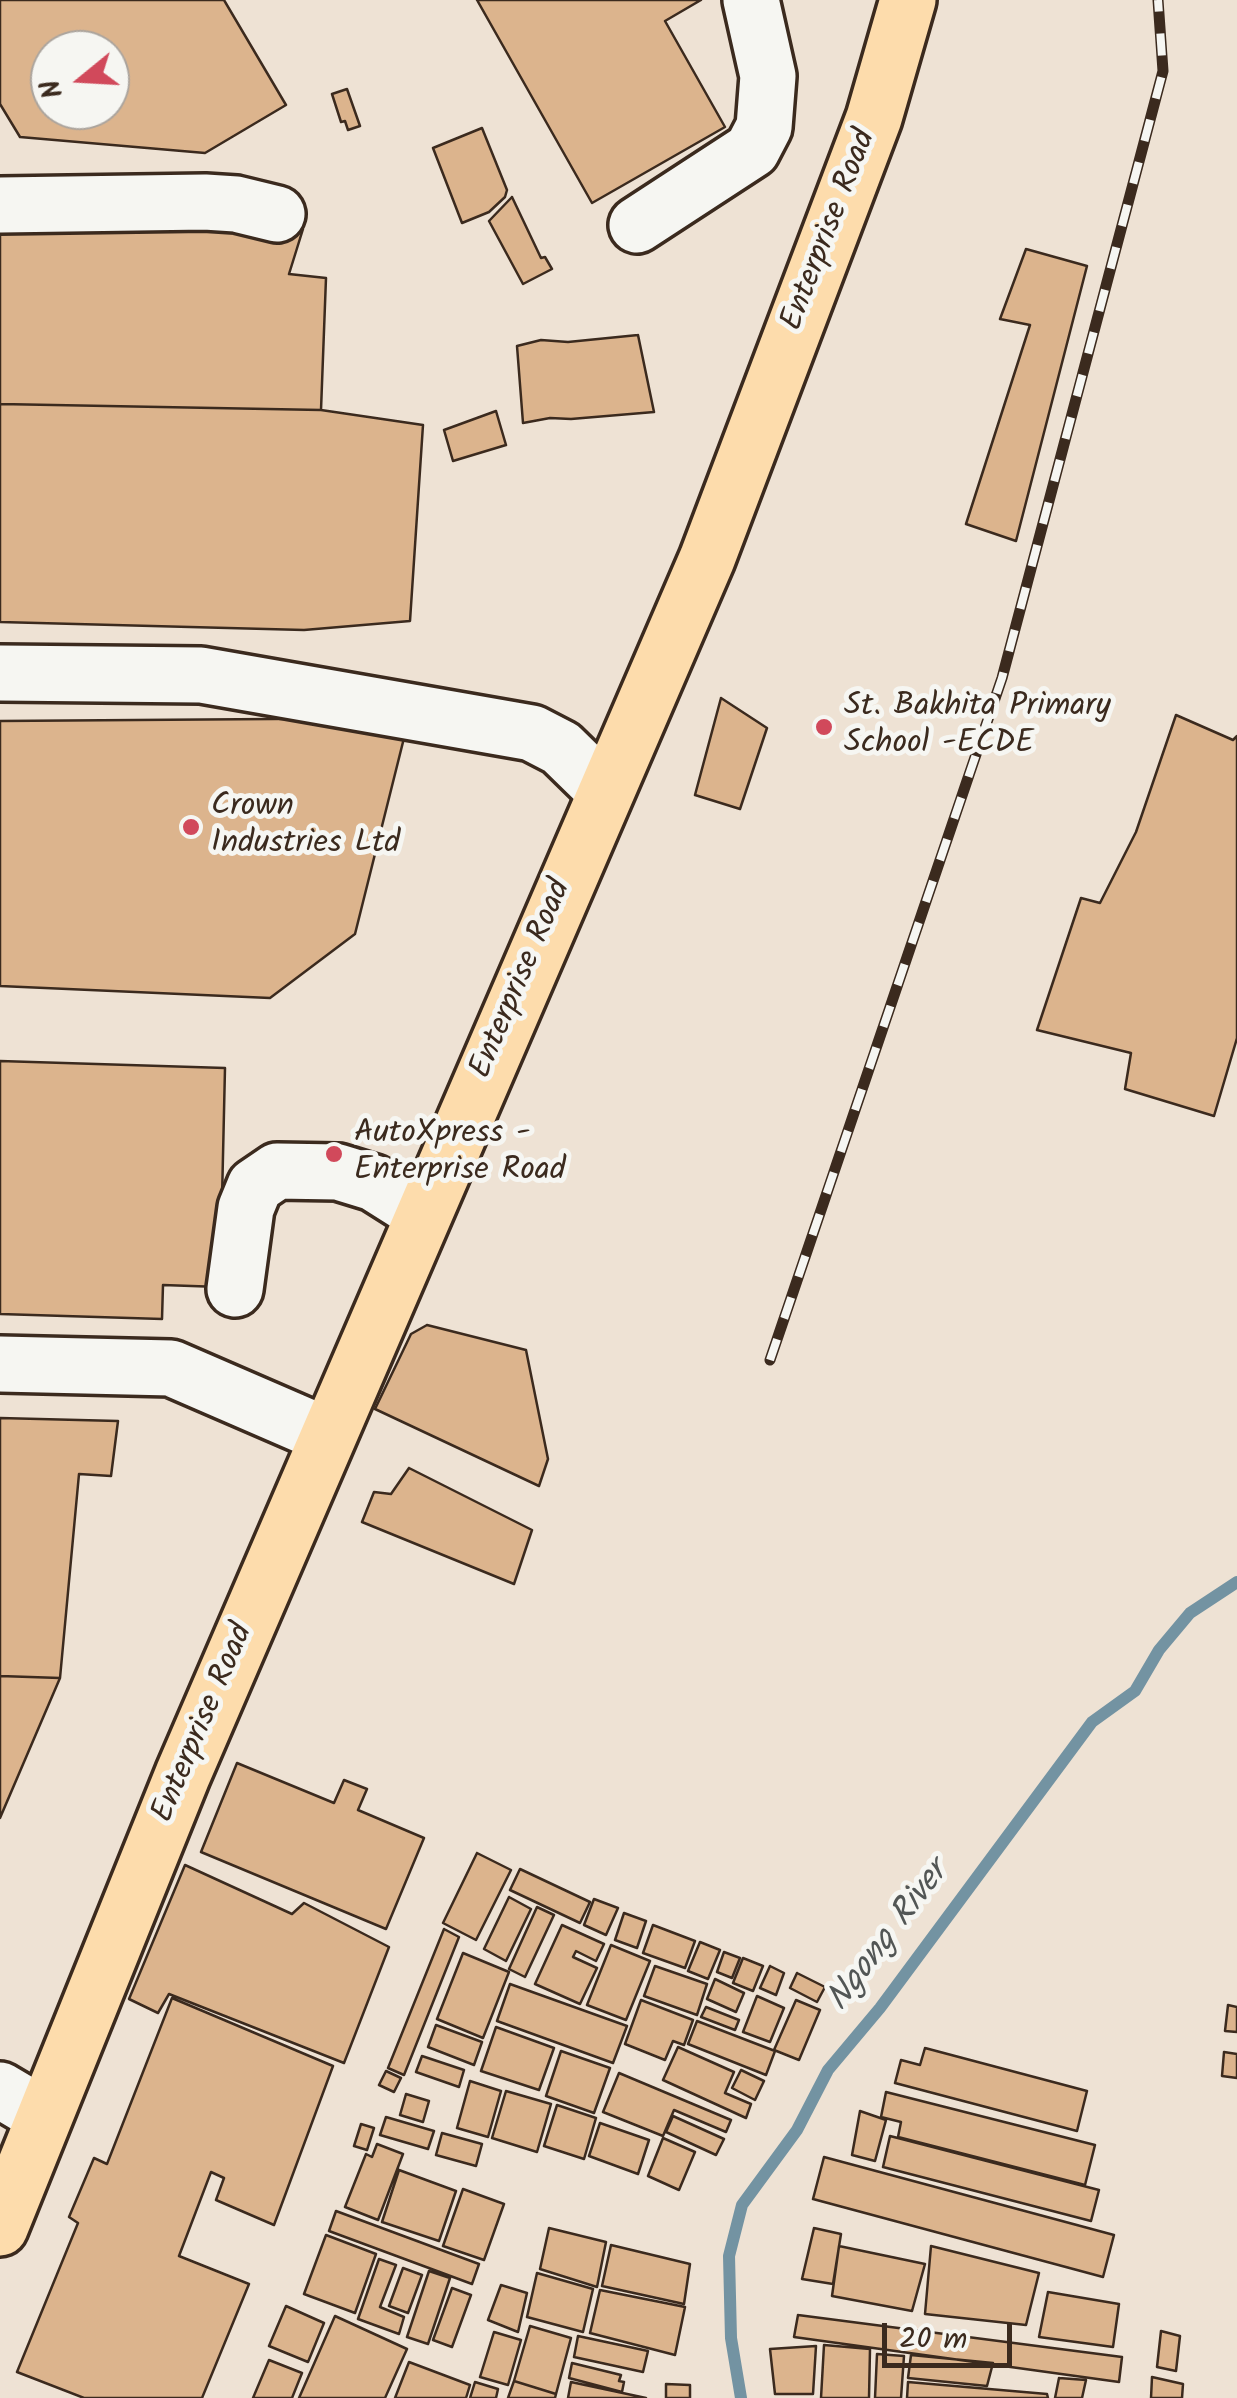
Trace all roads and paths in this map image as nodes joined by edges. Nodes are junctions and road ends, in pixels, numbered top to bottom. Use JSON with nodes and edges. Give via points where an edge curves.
{"nodes":[{"id":1,"x":750,"y":0,"type":"edge"},
{"id":2,"x":908,"y":0,"type":"edge"},
{"id":3,"x":0,"y":204,"type":"edge"},
{"id":4,"x":278,"y":214,"type":"dead end"},
{"id":5,"x":637,"y":225,"type":"dead end"},
{"id":6,"x":0,"y":674,"type":"edge"},
{"id":7,"x":605,"y":791,"type":"junction"},
{"id":8,"x":423,"y":1214,"type":"junction"},
{"id":9,"x":235,"y":1289,"type":"dead end"},
{"id":10,"x":0,"y":1364,"type":"edge"},
{"id":11,"x":328,"y":1436,"type":"junction"},
{"id":12,"x":22,"y":2103,"type":"edge"},
{"id":13,"x":0,"y":2228,"type":"edge"}],
"edges":[{"from":1,"to":5,"type":"lane","via":[[768,76],[764,128],[752,150]]},
{"from":2,"to":7,"type":"main road","name":"Enterprise Road","via":[[874,118],[714,540]]},
{"from":3,"to":4,"type":"lane","via":[[205,202]]},
{"from":6,"to":7,"type":"lane","via":[[201,675],[532,733],[562,748]]},
{"from":7,"to":8,"type":"main road","name":"Enterprise Road"},
{"from":8,"to":9,"type":"lane","via":[[374,1182],[338,1172],[277,1171],[256,1186],[246,1208]]},
{"from":8,"to":11,"type":"main road","name":"Enterprise Road"},
{"from":10,"to":11,"type":"lane","via":[[171,1368]]},
{"from":11,"to":12,"type":"main road","name":"Enterprise Road","via":[[190,1756]]},
{"from":12,"to":13,"type":"main road","name":"Enterprise Road"}]}
